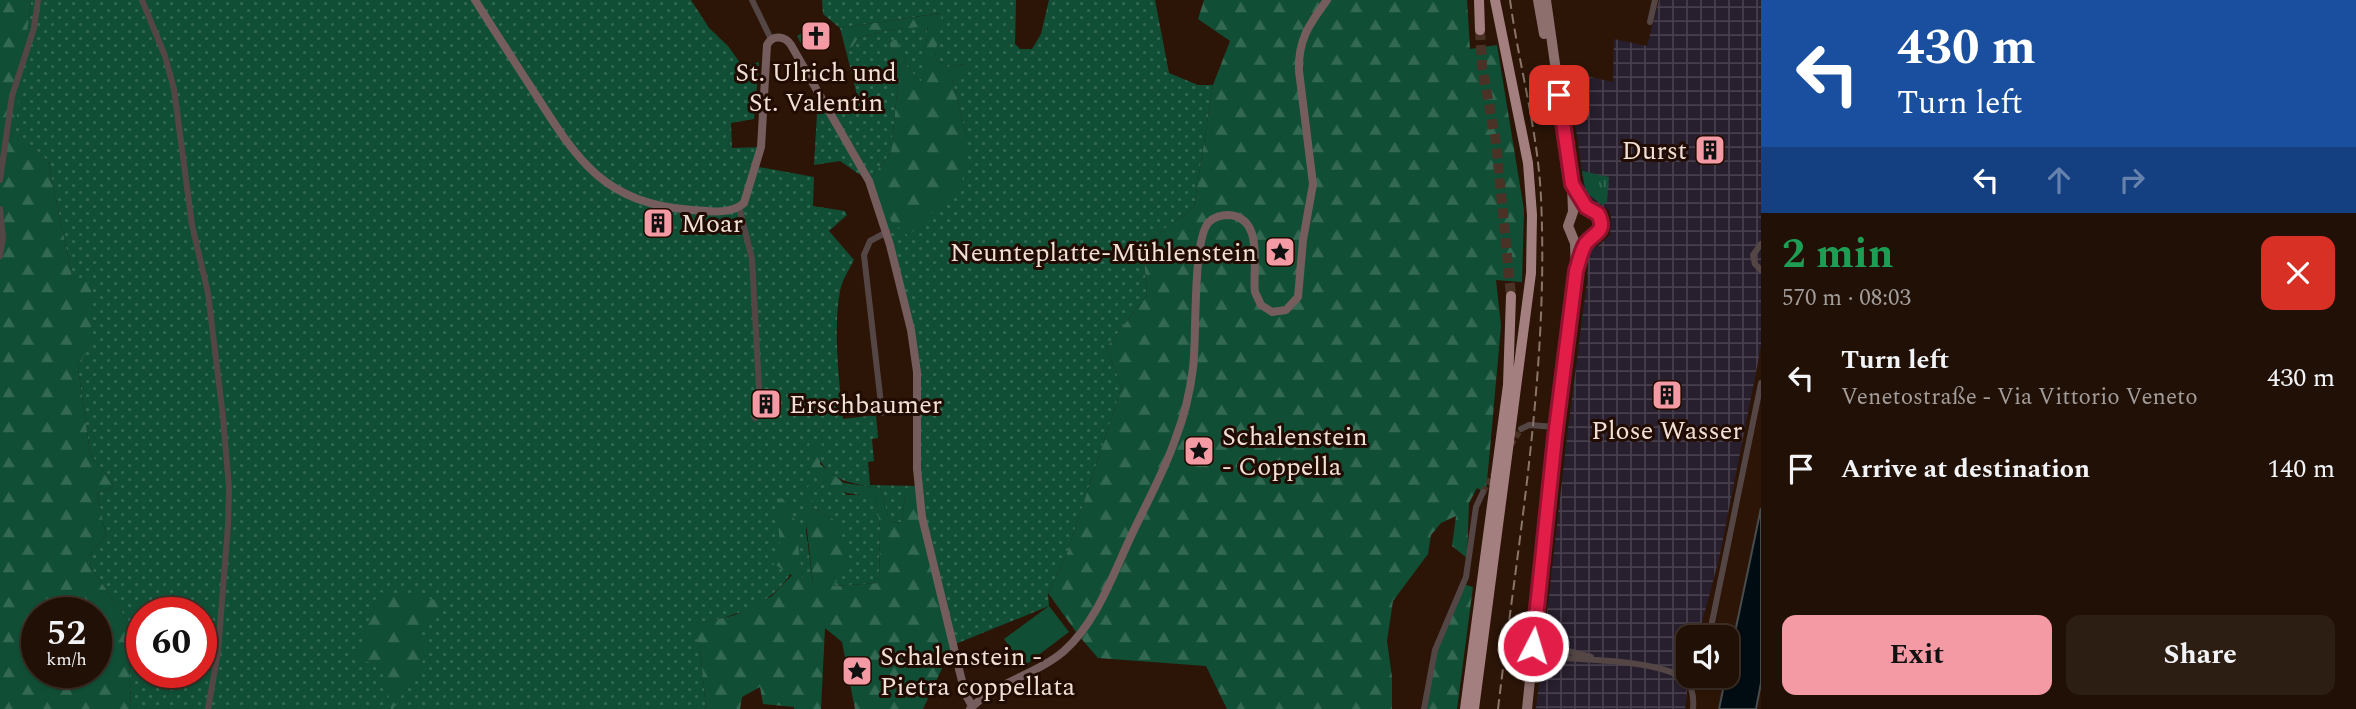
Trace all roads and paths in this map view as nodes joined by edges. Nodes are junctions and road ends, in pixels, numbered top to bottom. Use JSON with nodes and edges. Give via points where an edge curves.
{"nodes":[{"id":1,"x":38,"y":0,"type":"edge"},
{"id":2,"x":142,"y":0,"type":"edge"},
{"id":3,"x":475,"y":0,"type":"edge"},
{"id":4,"x":752,"y":0,"type":"edge"},
{"id":5,"x":1327,"y":0,"type":"edge"},
{"id":6,"x":1479,"y":0,"type":"edge"},
{"id":7,"x":1495,"y":0,"type":"edge"},
{"id":8,"x":1538,"y":0,"type":"edge"},
{"id":9,"x":1546,"y":0,"type":"edge"},
{"id":10,"x":1655,"y":0,"type":"edge"},
{"id":11,"x":1650,"y":22,"type":"dead end"},
{"id":12,"x":1480,"y":30,"type":"tunnel mouth"},
{"id":13,"x":771,"y":39,"type":"junction"},
{"id":14,"x":1559,"y":95,"type":"junction"},
{"id":15,"x":0,"y":180,"type":"edge"},
{"id":16,"x":1572,"y":184,"type":"junction"},
{"id":17,"x":739,"y":207,"type":"junction"},
{"id":18,"x":1586,"y":207,"type":"junction"},
{"id":19,"x":0,"y":209,"type":"edge"},
{"id":20,"x":1573,"y":212,"type":"junction"},
{"id":21,"x":887,"y":232,"type":"junction"},
{"id":22,"x":1573,"y":235,"type":"junction"},
{"id":23,"x":1588,"y":240,"type":"junction"},
{"id":24,"x":1761,"y":244,"type":"edge"},
{"id":25,"x":0,"y":256,"type":"edge"},
{"id":26,"x":1761,"y":270,"type":"edge"},
{"id":27,"x":1576,"y":271,"type":"junction"},
{"id":28,"x":1511,"y":296,"type":"tunnel mouth"},
{"id":29,"x":1761,"y":383,"type":"edge"},
{"id":30,"x":882,"y":413,"type":"dead end"},
{"id":31,"x":755,"y":418,"type":"dead end"},
{"id":32,"x":1556,"y":427,"type":"junction"},
{"id":33,"x":1521,"y":429,"type":"dead end"},
{"id":34,"x":1483,"y":492,"type":"tunnel mouth"},
{"id":35,"x":1536,"y":617,"type":"junction"},
{"id":36,"x":1711,"y":625,"type":"edge"},
{"id":37,"x":1564,"y":650,"type":"junction"},
{"id":38,"x":1533,"y":651,"type":"junction"},
{"id":39,"x":1600,"y":660,"type":"junction"},
{"id":40,"x":1676,"y":675,"type":"edge"},
{"id":41,"x":1690,"y":688,"type":"edge"},
{"id":42,"x":972,"y":708,"type":"edge"},
{"id":43,"x":208,"y":709,"type":"edge"},
{"id":44,"x":1424,"y":709,"type":"edge"},
{"id":45,"x":1465,"y":709,"type":"edge"},
{"id":46,"x":1474,"y":709,"type":"edge"},
{"id":47,"x":1527,"y":709,"type":"edge"},
{"id":48,"x":1693,"y":709,"type":"edge"}],
"edges":[{"from":1,"to":15,"type":"street","via":[[12,96]]},
{"from":2,"to":43,"type":"street","via":[[174,89],[223,417],[228,525],[218,652]]},
{"from":3,"to":17,"type":"street","via":[[569,146],[598,178],[647,202],[701,210]]},
{"from":4,"to":13,"type":"street"},
{"from":5,"to":42,"type":"street","via":[[1298,52],[1313,184],[1298,297],[1286,310],[1266,309],[1255,292],[1250,228],[1228,215],[1206,225],[1200,249],[1194,365],[1184,413],[1169,456],[1106,589],[1067,649]]},
{"from":6,"to":12,"type":"highway"},
{"from":7,"to":46,"type":"highway","via":[[1528,163],[1531,273]]},
{"from":8,"to":14,"type":"main road","via":[[1550,72]]},
{"from":9,"to":14,"type":"main road"},
{"from":10,"to":11,"type":"street"},
{"from":13,"to":17,"type":"street","via":[[766,51],[761,147]]},
{"from":13,"to":21,"type":"street","via":[[782,38],[791,45],[869,181]]},
{"from":14,"to":16,"type":"main road"},
{"from":16,"to":18,"type":"main road"},
{"from":16,"to":20,"type":"main road"},
{"from":17,"to":31,"type":"street","via":[[752,259],[759,388]]},
{"from":18,"to":20,"type":"main road"},
{"from":18,"to":23,"type":"main road","via":[[1601,221],[1599,233]]},
{"from":19,"to":25,"type":"street"},
{"from":20,"to":22,"type":"main road","via":[[1568,226]]},
{"from":21,"to":30,"type":"street","via":[[870,241],[864,255]]},
{"from":21,"to":42,"type":"street","via":[[917,372],[922,517]]},
{"from":22,"to":23,"type":"main road"},
{"from":22,"to":27,"type":"main road"},
{"from":23,"to":27,"type":"main road"},
{"from":24,"to":26,"type":"street","via":[[1754,255]]},
{"from":27,"to":32,"type":"main road"},
{"from":28,"to":45,"type":"highway","via":[[1508,384]]},
{"from":29,"to":36,"type":"street"},
{"from":32,"to":33,"type":"street","via":[[1529,425]]},
{"from":32,"to":35,"type":"main road"},
{"from":34,"to":44,"type":"street","via":[[1476,507],[1466,577],[1435,650]]},
{"from":35,"to":37,"type":"street","via":[[1546,637]]},
{"from":35,"to":38,"type":"main road"},
{"from":37,"to":38,"type":"street"},
{"from":37,"to":39,"type":"street"},
{"from":38,"to":39,"type":"street"},
{"from":38,"to":47,"type":"main road"},
{"from":39,"to":40,"type":"street"},
{"from":41,"to":48,"type":"street"}]}
